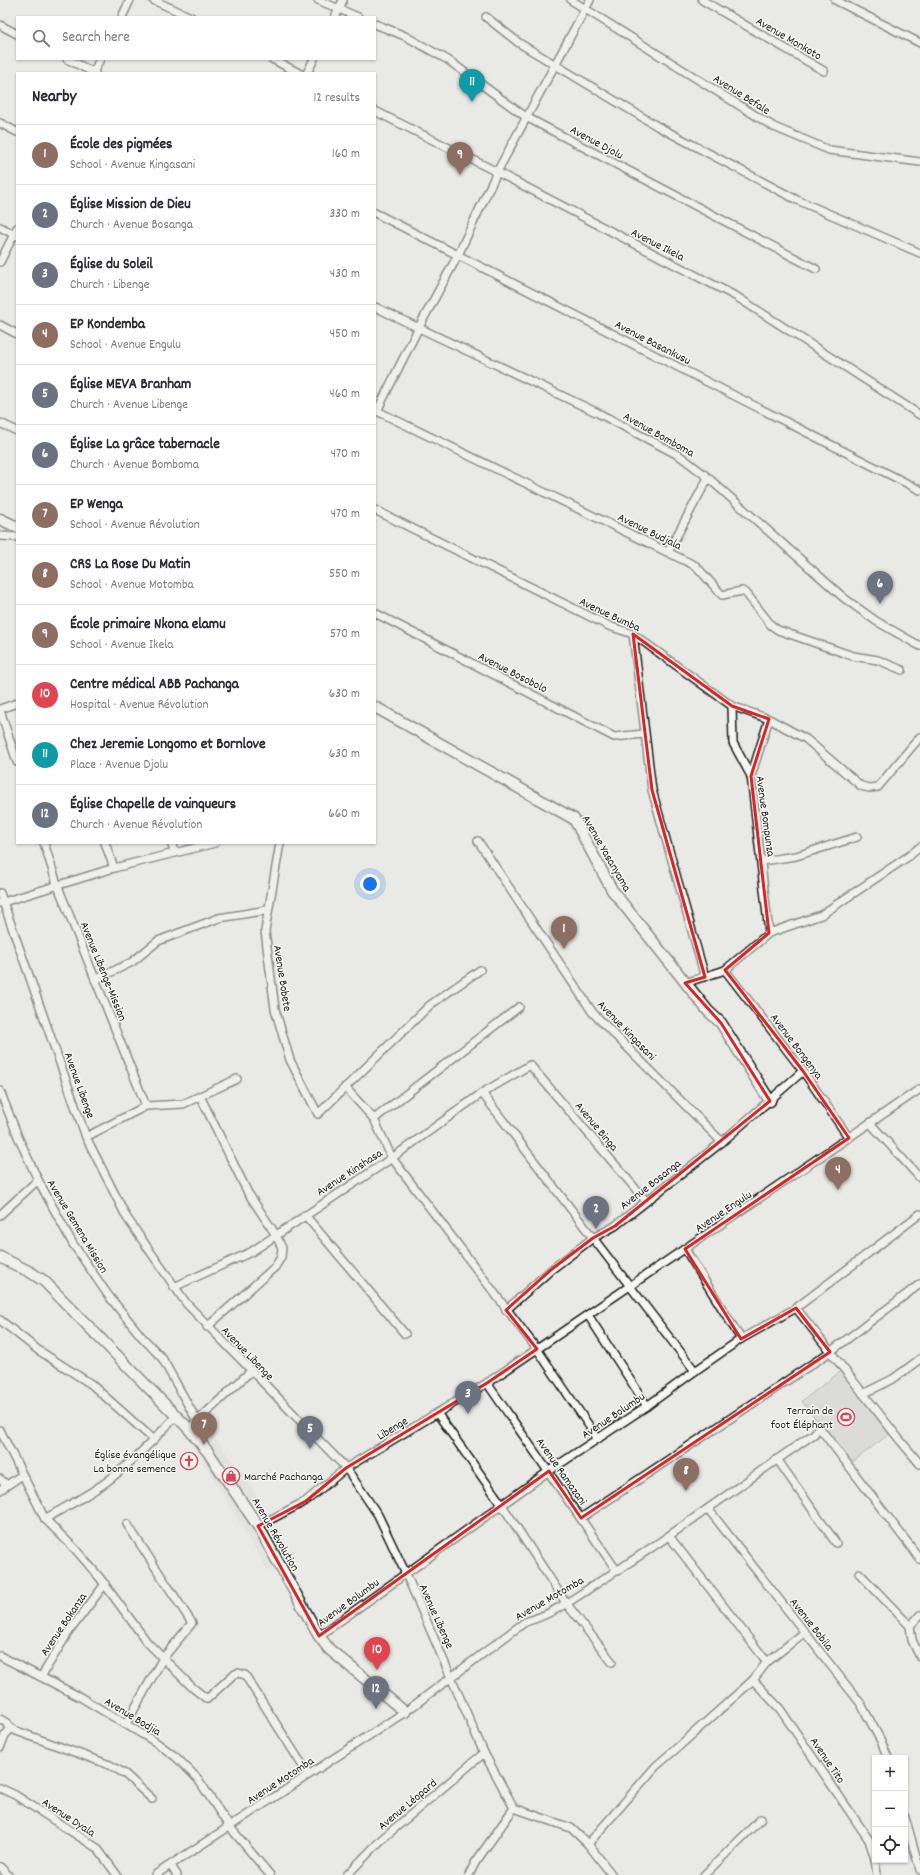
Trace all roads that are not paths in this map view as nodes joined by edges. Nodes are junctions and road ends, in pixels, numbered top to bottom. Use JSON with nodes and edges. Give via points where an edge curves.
{"nodes":[{"id":1,"x":130,"y":0,"type":"edge"},
{"id":2,"x":153,"y":0,"type":"edge"},
{"id":3,"x":318,"y":0,"type":"edge"},
{"id":4,"x":343,"y":0,"type":"edge"},
{"id":5,"x":570,"y":0,"type":"edge"},
{"id":6,"x":590,"y":0,"type":"edge"},
{"id":7,"x":702,"y":0,"type":"edge"},
{"id":8,"x":834,"y":0,"type":"edge"},
{"id":9,"x":585,"y":8,"type":"junction"},
{"id":10,"x":338,"y":9,"type":"junction"},
{"id":11,"x":122,"y":16,"type":"edge"},
{"id":12,"x":189,"y":16,"type":"edge"},
{"id":13,"x":335,"y":16,"type":"edge"},
{"id":14,"x":356,"y":16,"type":"edge"},
{"id":15,"x":486,"y":17,"type":"dead end"},
{"id":16,"x":376,"y":24,"type":"edge"},
{"id":17,"x":0,"y":25,"type":"edge"},
{"id":18,"x":16,"y":33,"type":"edge"},
{"id":19,"x":920,"y":43,"type":"edge"},
{"id":20,"x":69,"y":60,"type":"edge"},
{"id":21,"x":100,"y":60,"type":"edge"},
{"id":22,"x":274,"y":60,"type":"edge"},
{"id":23,"x":314,"y":60,"type":"edge"},
{"id":24,"x":555,"y":63,"type":"junction"},
{"id":25,"x":92,"y":72,"type":"edge"},
{"id":26,"x":94,"y":72,"type":"edge"},
{"id":27,"x":298,"y":72,"type":"edge"},
{"id":28,"x":308,"y":72,"type":"edge"},
{"id":29,"x":824,"y":72,"type":"dead end"},
{"id":30,"x":376,"y":112,"type":"edge"},
{"id":31,"x":526,"y":117,"type":"junction"},
{"id":32,"x":0,"y":123,"type":"edge"},
{"id":33,"x":16,"y":131,"type":"edge"},
{"id":34,"x":920,"y":162,"type":"edge"},
{"id":35,"x":497,"y":172,"type":"junction"},
{"id":36,"x":376,"y":214,"type":"edge"},
{"id":37,"x":0,"y":227,"type":"edge"},
{"id":38,"x":16,"y":233,"type":"edge"},
{"id":39,"x":920,"y":253,"type":"edge"},
{"id":40,"x":458,"y":255,"type":"junction"},
{"id":41,"x":0,"y":262,"type":"edge"},
{"id":42,"x":816,"y":269,"type":"dead end"},
{"id":43,"x":376,"y":307,"type":"edge"},
{"id":44,"x":0,"y":326,"type":"edge"},
{"id":45,"x":418,"y":327,"type":"junction"},
{"id":46,"x":16,"y":334,"type":"edge"},
{"id":47,"x":376,"y":411,"type":"edge"},
{"id":48,"x":920,"y":415,"type":"edge"},
{"id":49,"x":0,"y":423,"type":"edge"},
{"id":50,"x":16,"y":431,"type":"edge"},
{"id":51,"x":708,"y":478,"type":"junction"},
{"id":52,"x":920,"y":490,"type":"edge"},
{"id":53,"x":376,"y":510,"type":"edge"},
{"id":54,"x":0,"y":519,"type":"edge"},
{"id":55,"x":16,"y":527,"type":"edge"},
{"id":56,"x":0,"y":536,"type":"edge"},
{"id":57,"x":16,"y":540,"type":"edge"},
{"id":58,"x":668,"y":552,"type":"junction"},
{"id":59,"x":376,"y":614,"type":"edge"},
{"id":60,"x":633,"y":634,"type":"junction"},
{"id":61,"x":920,"y":646,"type":"edge"},
{"id":62,"x":902,"y":670,"type":"dead end"},
{"id":63,"x":16,"y":702,"type":"edge"},
{"id":64,"x":732,"y":706,"type":"junction"},
{"id":65,"x":376,"y":708,"type":"edge"},
{"id":66,"x":0,"y":709,"type":"edge"},
{"id":67,"x":769,"y":719,"type":"junction"},
{"id":68,"x":644,"y":734,"type":"junction"},
{"id":69,"x":920,"y":737,"type":"edge"},
{"id":70,"x":16,"y":759,"type":"edge"},
{"id":71,"x":751,"y":776,"type":"junction"},
{"id":72,"x":856,"y":837,"type":"dead end"},
{"id":73,"x":478,"y":841,"type":"dead end"},
{"id":74,"x":44,"y":844,"type":"edge"},
{"id":75,"x":105,"y":844,"type":"edge"},
{"id":76,"x":171,"y":844,"type":"edge"},
{"id":77,"x":211,"y":844,"type":"edge"},
{"id":78,"x":280,"y":844,"type":"edge"},
{"id":79,"x":920,"y":847,"type":"edge"},
{"id":80,"x":175,"y":853,"type":"junction"},
{"id":81,"x":762,"y":861,"type":"junction"},
{"id":82,"x":114,"y":868,"type":"junction"},
{"id":83,"x":58,"y":884,"type":"junction"},
{"id":84,"x":0,"y":894,"type":"edge"},
{"id":85,"x":1,"y":902,"type":"edge"},
{"id":86,"x":268,"y":910,"type":"junction"},
{"id":87,"x":768,"y":933,"type":"junction"},
{"id":88,"x":480,"y":970,"type":"dead end"},
{"id":89,"x":725,"y":970,"type":"junction"},
{"id":90,"x":705,"y":977,"type":"junction"},
{"id":91,"x":95,"y":980,"type":"junction"},
{"id":92,"x":685,"y":983,"type":"junction"},
{"id":93,"x":518,"y":1006,"type":"dead end"},
{"id":94,"x":530,"y":1065,"type":"joint"},
{"id":95,"x":804,"y":1071,"type":"junction"},
{"id":96,"x":237,"y":1079,"type":"dead end"},
{"id":97,"x":345,"y":1087,"type":"junction"},
{"id":98,"x":920,"y":1089,"type":"edge"},
{"id":99,"x":0,"y":1091,"type":"edge"},
{"id":100,"x":482,"y":1093,"type":"junction"},
{"id":101,"x":200,"y":1096,"type":"junction"},
{"id":102,"x":770,"y":1101,"type":"junction"},
{"id":103,"x":146,"y":1106,"type":"junction"},
{"id":104,"x":3,"y":1109,"type":"edge"},
{"id":105,"x":374,"y":1119,"type":"junction"},
{"id":106,"x":870,"y":1123,"type":"junction"},
{"id":107,"x":86,"y":1137,"type":"junction"},
{"id":108,"x":849,"y":1138,"type":"junction"},
{"id":109,"x":722,"y":1142,"type":"junction"},
{"id":110,"x":392,"y":1158,"type":"junction"},
{"id":111,"x":920,"y":1178,"type":"edge"},
{"id":112,"x":38,"y":1180,"type":"junction"},
{"id":113,"x":646,"y":1201,"type":"junction"},
{"id":114,"x":920,"y":1214,"type":"edge"},
{"id":115,"x":0,"y":1215,"type":"edge"},
{"id":116,"x":305,"y":1215,"type":"junction"},
{"id":117,"x":276,"y":1235,"type":"junction"},
{"id":118,"x":593,"y":1238,"type":"junction"},
{"id":119,"x":686,"y":1249,"type":"junction"},
{"id":120,"x":0,"y":1257,"type":"edge"},
{"id":121,"x":920,"y":1284,"type":"edge"},
{"id":122,"x":630,"y":1286,"type":"junction"},
{"id":123,"x":174,"y":1287,"type":"junction"},
{"id":124,"x":796,"y":1308,"type":"junction"},
{"id":125,"x":506,"y":1310,"type":"junction"},
{"id":126,"x":588,"y":1315,"type":"junction"},
{"id":127,"x":0,"y":1320,"type":"edge"},
{"id":128,"x":207,"y":1327,"type":"junction"},
{"id":129,"x":405,"y":1334,"type":"dead end"},
{"id":130,"x":741,"y":1339,"type":"junction"},
{"id":131,"x":537,"y":1349,"type":"junction"},
{"id":132,"x":830,"y":1352,"type":"junction"},
{"id":133,"x":920,"y":1359,"type":"edge"},
{"id":134,"x":251,"y":1371,"type":"junction"},
{"id":135,"x":695,"y":1371,"type":"junction"},
{"id":136,"x":487,"y":1384,"type":"junction"},
{"id":137,"x":864,"y":1394,"type":"junction"},
{"id":138,"x":647,"y":1406,"type":"junction"},
{"id":139,"x":437,"y":1413,"type":"junction"},
{"id":140,"x":176,"y":1416,"type":"junction"},
{"id":141,"x":197,"y":1421,"type":"junction"},
{"id":142,"x":189,"y":1428,"type":"junction"},
{"id":143,"x":0,"y":1430,"type":"edge"},
{"id":144,"x":598,"y":1439,"type":"junction"},
{"id":145,"x":154,"y":1440,"type":"junction"},
{"id":146,"x":778,"y":1459,"type":"junction"},
{"id":147,"x":920,"y":1464,"type":"edge"},
{"id":148,"x":346,"y":1468,"type":"junction"},
{"id":149,"x":549,"y":1471,"type":"junction"},
{"id":150,"x":22,"y":1475,"type":"junction"},
{"id":151,"x":0,"y":1479,"type":"edge"},
{"id":152,"x":6,"y":1484,"type":"junction"},
{"id":153,"x":0,"y":1490,"type":"edge"},
{"id":154,"x":502,"y":1505,"type":"junction"},
{"id":155,"x":709,"y":1510,"type":"junction"},
{"id":156,"x":581,"y":1518,"type":"junction"},
{"id":157,"x":46,"y":1519,"type":"junction"},
{"id":158,"x":127,"y":1524,"type":"dead end"},
{"id":159,"x":258,"y":1526,"type":"junction"},
{"id":160,"x":669,"y":1536,"type":"junction"},
{"id":161,"x":836,"y":1543,"type":"dead end"},
{"id":162,"x":920,"y":1559,"type":"edge"},
{"id":163,"x":617,"y":1571,"type":"junction"},
{"id":164,"x":859,"y":1573,"type":"dead end"},
{"id":165,"x":406,"y":1574,"type":"junction"},
{"id":166,"x":105,"y":1584,"type":"junction"},
{"id":167,"x":566,"y":1603,"type":"junction"},
{"id":168,"x":920,"y":1616,"type":"edge"},
{"id":169,"x":910,"y":1626,"type":"junction"},
{"id":170,"x":805,"y":1632,"type":"junction"},
{"id":171,"x":319,"y":1636,"type":"junction"},
{"id":172,"x":0,"y":1656,"type":"edge"},
{"id":173,"x":920,"y":1657,"type":"edge"},
{"id":174,"x":163,"y":1658,"type":"junction"},
{"id":175,"x":612,"y":1662,"type":"dead end"},
{"id":176,"x":767,"y":1662,"type":"junction"},
{"id":177,"x":42,"y":1677,"type":"junction"},
{"id":178,"x":452,"y":1678,"type":"junction"},
{"id":179,"x":753,"y":1680,"type":"junction"},
{"id":180,"x":405,"y":1712,"type":"junction"},
{"id":181,"x":0,"y":1719,"type":"edge"},
{"id":182,"x":126,"y":1724,"type":"junction"},
{"id":183,"x":11,"y":1729,"type":"junction"},
{"id":184,"x":0,"y":1748,"type":"edge"},
{"id":185,"x":484,"y":1753,"type":"junction"},
{"id":186,"x":887,"y":1755,"type":"edge"},
{"id":187,"x":308,"y":1774,"type":"junction"},
{"id":188,"x":0,"y":1788,"type":"edge"},
{"id":189,"x":152,"y":1799,"type":"dead end"},
{"id":190,"x":514,"y":1808,"type":"junction"},
{"id":191,"x":761,"y":1819,"type":"dead end"},
{"id":192,"x":229,"y":1826,"type":"junction"},
{"id":193,"x":908,"y":1827,"type":"edge"},
{"id":194,"x":588,"y":1844,"type":"junction"},
{"id":195,"x":872,"y":1850,"type":"edge"},
{"id":196,"x":876,"y":1863,"type":"edge"},
{"id":197,"x":170,"y":1866,"type":"junction"},
{"id":198,"x":0,"y":1867,"type":"edge"},
{"id":199,"x":920,"y":1870,"type":"edge"},
{"id":200,"x":8,"y":1875,"type":"edge"},
{"id":201,"x":117,"y":1875,"type":"edge"},
{"id":202,"x":155,"y":1875,"type":"edge"},
{"id":203,"x":177,"y":1875,"type":"edge"},
{"id":204,"x":270,"y":1875,"type":"edge"},
{"id":205,"x":347,"y":1875,"type":"edge"},
{"id":206,"x":469,"y":1875,"type":"edge"},
{"id":207,"x":612,"y":1875,"type":"edge"},
{"id":208,"x":704,"y":1875,"type":"edge"},
{"id":209,"x":877,"y":1875,"type":"edge"}],
"edges":[{"from":1,"to":11,"type":"street"},
{"from":2,"to":12,"type":"street"},
{"from":3,"to":10,"type":"street"},
{"from":4,"to":10,"type":"street"},
{"from":5,"to":9,"type":"street","name":"Avenue Befale"},
{"from":6,"to":9,"type":"street"},
{"from":7,"to":29,"type":"street","name":"Avenue Monkoto"},
{"from":8,"to":19,"type":"street"},
{"from":9,"to":24,"type":"street"},
{"from":9,"to":34,"type":"street","name":"Avenue Befale","via":[[774,127],[828,150]]},
{"from":10,"to":13,"type":"street"},
{"from":10,"to":14,"type":"street"},
{"from":15,"to":24,"type":"street","via":[[519,42]]},
{"from":16,"to":31,"type":"street","name":"Avenue Djolu","via":[[405,36],[448,60]]},
{"from":17,"to":18,"type":"street"},
{"from":20,"to":25,"type":"street"},
{"from":21,"to":26,"type":"street"},
{"from":22,"to":27,"type":"street"},
{"from":23,"to":28,"type":"street"},
{"from":24,"to":31,"type":"street"},
{"from":24,"to":39,"type":"street","via":[[657,126],[790,196]]},
{"from":30,"to":35,"type":"street","name":"Avenue Ikela"},
{"from":31,"to":35,"type":"street"},
{"from":31,"to":42,"type":"street","name":"Avenue Djolu"},
{"from":32,"to":33,"type":"street"},
{"from":35,"to":40,"type":"street"},
{"from":35,"to":48,"type":"street","name":"Avenue Ikela","via":[[736,296]]},
{"from":36,"to":40,"type":"street","name":"Avenue Basankusu"},
{"from":37,"to":38,"type":"street"},
{"from":38,"to":41,"type":"street"},
{"from":40,"to":45,"type":"street"},
{"from":40,"to":52,"type":"street","name":"Avenue Basankusu"},
{"from":43,"to":45,"type":"street","name":"Avenue Bomboma"},
{"from":44,"to":46,"type":"street"},
{"from":45,"to":47,"type":"street"},
{"from":45,"to":51,"type":"street","name":"Avenue Bomboma","via":[[598,413],[680,456]]},
{"from":47,"to":58,"type":"street","name":"Avenue Budjala"},
{"from":49,"to":50,"type":"street"},
{"from":51,"to":58,"type":"street"},
{"from":51,"to":61,"type":"street","name":"Avenue Bomboma","via":[[844,598],[876,621]]},
{"from":53,"to":60,"type":"street","name":"Avenue Bumba","via":[[609,626]]},
{"from":54,"to":55,"type":"street"},
{"from":56,"to":57,"type":"street"},
{"from":58,"to":62,"type":"street","name":"Avenue Budjala","via":[[696,566],[722,595],[742,591],[746,593],[778,630],[853,656],[878,660]]},
{"from":59,"to":68,"type":"street","name":"Avenue Bosobolo","via":[[614,737]]},
{"from":60,"to":64,"type":"street","name":"Avenue Bumba"},
{"from":60,"to":68,"type":"street"},
{"from":63,"to":66,"type":"street"},
{"from":64,"to":67,"type":"street","name":"Avenue Bumba"},
{"from":64,"to":71,"type":"street","name":"Avenue Bompunza","via":[[733,743]]},
{"from":65,"to":92,"type":"street","name":"Avenue Yasanyama","via":[[574,819],[612,890]]},
{"from":66,"to":70,"type":"street"},
{"from":67,"to":69,"type":"street","name":"Avenue Bumba","via":[[806,739],[861,786],[869,788],[878,786]]},
{"from":67,"to":71,"type":"street"},
{"from":68,"to":90,"type":"street","via":[[652,790]]},
{"from":71,"to":81,"type":"street","name":"Avenue Bompunza"},
{"from":72,"to":81,"type":"street","via":[[796,856]]},
{"from":73,"to":109,"type":"street","name":"Avenue Kingasani","via":[[593,1014]]},
{"from":74,"to":83,"type":"street","name":"Avenue Libenge-Mission"},
{"from":75,"to":82,"type":"street"},
{"from":76,"to":80,"type":"street"},
{"from":77,"to":80,"type":"street"},
{"from":78,"to":86,"type":"street","name":"Avenue Bobete"},
{"from":79,"to":87,"type":"street","via":[[822,915]]},
{"from":80,"to":82,"type":"street"},
{"from":81,"to":87,"type":"street","name":"Avenue Bompunza"},
{"from":82,"to":83,"type":"street"},
{"from":83,"to":85,"type":"street"},
{"from":83,"to":91,"type":"street","name":"Avenue Libenge-Mission"},
{"from":84,"to":85,"type":"street","name":"Avenue Libenge"},
{"from":85,"to":107,"type":"street","name":"Avenue Libenge"},
{"from":86,"to":91,"type":"street","via":[[219,918],[158,941],[132,962]]},
{"from":86,"to":97,"type":"street","name":"Avenue Bobete","via":[[265,931],[275,1009],[290,1060],[318,1114]]},
{"from":87,"to":89,"type":"street"},
{"from":88,"to":97,"type":"street","via":[[430,1005]]},
{"from":89,"to":90,"type":"street"},
{"from":89,"to":95,"type":"street","name":"Avenue Bongenya"},
{"from":90,"to":92,"type":"street"},
{"from":91,"to":103,"type":"street","name":"Avenue Libenge-Mission"},
{"from":92,"to":102,"type":"street","name":"Avenue Yasanyama","via":[[721,1023]]},
{"from":93,"to":105,"type":"street"},
{"from":94,"to":100,"type":"street","name":"Avenue Kinshasa"},
{"from":94,"to":113,"type":"street","name":"Avenue Binga"},
{"from":95,"to":102,"type":"street","name":"Avenue Bosanga"},
{"from":95,"to":108,"type":"street","name":"Avenue Bongenya"},
{"from":96,"to":101,"type":"street"},
{"from":97,"to":105,"type":"street"},
{"from":98,"to":106,"type":"street","name":"Avenue Engulu"},
{"from":99,"to":104,"type":"street","name":"Avenue Gemena Mission"},
{"from":100,"to":110,"type":"street","name":"Avenue Kinshasa"},
{"from":100,"to":118,"type":"street"},
{"from":101,"to":103,"type":"street","via":[[183,1104]]},
{"from":101,"to":117,"type":"street","via":[[248,1193]]},
{"from":102,"to":109,"type":"street","name":"Avenue Bosanga"},
{"from":103,"to":107,"type":"street"},
{"from":104,"to":112,"type":"street","name":"Avenue Gemena Mission"},
{"from":105,"to":110,"type":"street"},
{"from":106,"to":108,"type":"street","name":"Avenue Engulu"},
{"from":106,"to":111,"type":"street"},
{"from":107,"to":123,"type":"street","name":"Avenue Libenge","via":[[127,1218]]},
{"from":108,"to":119,"type":"street","name":"Avenue Engulu"},
{"from":109,"to":113,"type":"street","name":"Avenue Bosanga"},
{"from":110,"to":116,"type":"street","name":"Avenue Kinshasa"},
{"from":110,"to":125,"type":"street"},
{"from":112,"to":115,"type":"street"},
{"from":112,"to":141,"type":"street","name":"Avenue Gemena Mission","via":[[89,1269],[141,1336],[162,1358]]},
{"from":113,"to":118,"type":"street","name":"Avenue Bosanga","via":[[615,1226]]},
{"from":114,"to":124,"type":"street","name":"Avenue Bolumbu"},
{"from":116,"to":117,"type":"street","name":"Avenue Kinshasa"},
{"from":116,"to":129,"type":"street"},
{"from":117,"to":123,"type":"street","name":"Avenue Kinshasa","via":[[251,1252]]},
{"from":117,"to":128,"type":"street","via":[[282,1248],[281,1257],[275,1266]]},
{"from":118,"to":122,"type":"street"},
{"from":118,"to":125,"type":"street","name":"Avenue Bosanga","via":[[552,1269]]},
{"from":119,"to":122,"type":"street","name":"Avenue Engulu"},
{"from":119,"to":130,"type":"street"},
{"from":120,"to":140,"type":"street","name":"Avenue Révolution","via":[[44,1281]]},
{"from":121,"to":132,"type":"street"},
{"from":122,"to":126,"type":"street","name":"Avenue Engulu"},
{"from":122,"to":135,"type":"street"},
{"from":123,"to":128,"type":"street","name":"Avenue Libenge"},
{"from":124,"to":130,"type":"street","name":"Avenue Bolumbu"},
{"from":124,"to":132,"type":"street"},
{"from":125,"to":131,"type":"street"},
{"from":126,"to":131,"type":"street","name":"Avenue Engulu"},
{"from":126,"to":138,"type":"street"},
{"from":127,"to":145,"type":"street","via":[[38,1350],[91,1384]]},
{"from":128,"to":134,"type":"street","name":"Avenue Libenge"},
{"from":130,"to":135,"type":"street","name":"Avenue Bolumbu"},
{"from":131,"to":136,"type":"street","name":"Libenge"},
{"from":131,"to":144,"type":"street"},
{"from":132,"to":137,"type":"street"},
{"from":132,"to":156,"type":"street"},
{"from":133,"to":137,"type":"street","via":[[893,1379]]},
{"from":134,"to":141,"type":"street"},
{"from":134,"to":148,"type":"street","name":"Avenue Libenge"},
{"from":135,"to":138,"type":"street","name":"Avenue Bolumbu"},
{"from":136,"to":139,"type":"street","name":"Libenge"},
{"from":136,"to":149,"type":"street","name":"Avenue Ramazani"},
{"from":137,"to":147,"type":"street"},
{"from":138,"to":144,"type":"street","name":"Avenue Bolumbu"},
{"from":139,"to":148,"type":"street","name":"Libenge"},
{"from":139,"to":154,"type":"street"},
{"from":140,"to":142,"type":"street","name":"Avenue Révolution"},
{"from":140,"to":145,"type":"street"},
{"from":141,"to":142,"type":"street"},
{"from":142,"to":159,"type":"street","name":"Avenue Révolution","via":[[224,1474]]},
{"from":143,"to":150,"type":"street"},
{"from":144,"to":149,"type":"street","name":"Avenue Bolumbu"},
{"from":145,"to":157,"type":"street","via":[[90,1493]]},
{"from":146,"to":155,"type":"street","name":"Avenue Motomba"},
{"from":146,"to":161,"type":"street"},
{"from":146,"to":162,"type":"street","name":"Avenue Motomba","via":[[814,1434],[819,1427]]},
{"from":148,"to":159,"type":"street","name":"Libenge","via":[[306,1501]]},
{"from":148,"to":165,"type":"street","name":"Avenue Libenge","via":[[378,1515]]},
{"from":149,"to":154,"type":"street","name":"Avenue Bolumbu"},
{"from":149,"to":156,"type":"street","name":"Avenue Ramazani"},
{"from":150,"to":152,"type":"street"},
{"from":150,"to":157,"type":"street"},
{"from":151,"to":152,"type":"street"},
{"from":152,"to":153,"type":"street"},
{"from":154,"to":165,"type":"street","name":"Avenue Bolumbu"},
{"from":154,"to":167,"type":"street"},
{"from":155,"to":160,"type":"street","name":"Avenue Motomba"},
{"from":155,"to":170,"type":"street","name":"Avenue Bobila"},
{"from":156,"to":163,"type":"street","name":"Avenue Ramazani"},
{"from":157,"to":166,"type":"street"},
{"from":158,"to":174,"type":"street","via":[[192,1623]]},
{"from":159,"to":171,"type":"street","name":"Avenue Révolution"},
{"from":160,"to":163,"type":"street","name":"Avenue Motomba"},
{"from":160,"to":176,"type":"street"},
{"from":163,"to":167,"type":"street","name":"Avenue Motomba"},
{"from":164,"to":169,"type":"street"},
{"from":165,"to":171,"type":"street","name":"Avenue Bolumbu"},
{"from":165,"to":178,"type":"street","name":"Avenue Libenge"},
{"from":166,"to":174,"type":"street","via":[[147,1642]]},
{"from":166,"to":177,"type":"street","name":"Avenue Bokanza","via":[[68,1633]]},
{"from":167,"to":175,"type":"street"},
{"from":167,"to":178,"type":"street","name":"Avenue Motomba","via":[[541,1618],[526,1622]]},
{"from":168,"to":169,"type":"street"},
{"from":169,"to":173,"type":"street","via":[[912,1640]]},
{"from":170,"to":176,"type":"street"},
{"from":170,"to":186,"type":"street","name":"Avenue Bobila","via":[[861,1704]]},
{"from":171,"to":180,"type":"street","name":"Avenue Révolution","via":[[329,1649]]},
{"from":172,"to":177,"type":"street","name":"Avenue Bodjia"},
{"from":174,"to":182,"type":"street"},
{"from":174,"to":187,"type":"street","via":[[193,1688],[207,1698],[232,1675],[238,1672],[245,1676]]},
{"from":176,"to":179,"type":"street"},
{"from":177,"to":182,"type":"street","name":"Avenue Bodjia"},
{"from":178,"to":180,"type":"street","name":"Avenue Motomba"},
{"from":178,"to":185,"type":"street","name":"Avenue Libenge"},
{"from":179,"to":194,"type":"street","via":[[656,1766]]},
{"from":179,"to":195,"type":"street","name":"Avenue Tito","via":[[784,1716],[869,1840]]},
{"from":180,"to":187,"type":"street","name":"Avenue Motomba"},
{"from":181,"to":183,"type":"street"},
{"from":182,"to":192,"type":"street","name":"Avenue Bodjia","via":[[176,1757],[198,1779]]},
{"from":183,"to":184,"type":"street","via":[[5,1735]]},
{"from":183,"to":189,"type":"street","via":[[110,1765],[125,1774]]},
{"from":185,"to":190,"type":"street","name":"Avenue Libenge"},
{"from":185,"to":205,"type":"street","name":"Avenue Léopard","via":[[382,1839]]},
{"from":187,"to":192,"type":"street","name":"Avenue Motomba"},
{"from":188,"to":201,"type":"street","name":"Avenue Dyala","via":[[97,1848]]},
{"from":190,"to":194,"type":"street","via":[[571,1828]]},
{"from":190,"to":206,"type":"street"},
{"from":191,"to":208,"type":"street"},
{"from":192,"to":197,"type":"street","name":"Avenue Motomba"},
{"from":192,"to":204,"type":"street","name":"Avenue Bodjia"},
{"from":193,"to":199,"type":"street"},
{"from":194,"to":207,"type":"street"},
{"from":196,"to":209,"type":"street","name":"Avenue Tito"},
{"from":197,"to":202,"type":"street","name":"Avenue Motomba"},
{"from":197,"to":203,"type":"street"},
{"from":198,"to":200,"type":"street"}]}
